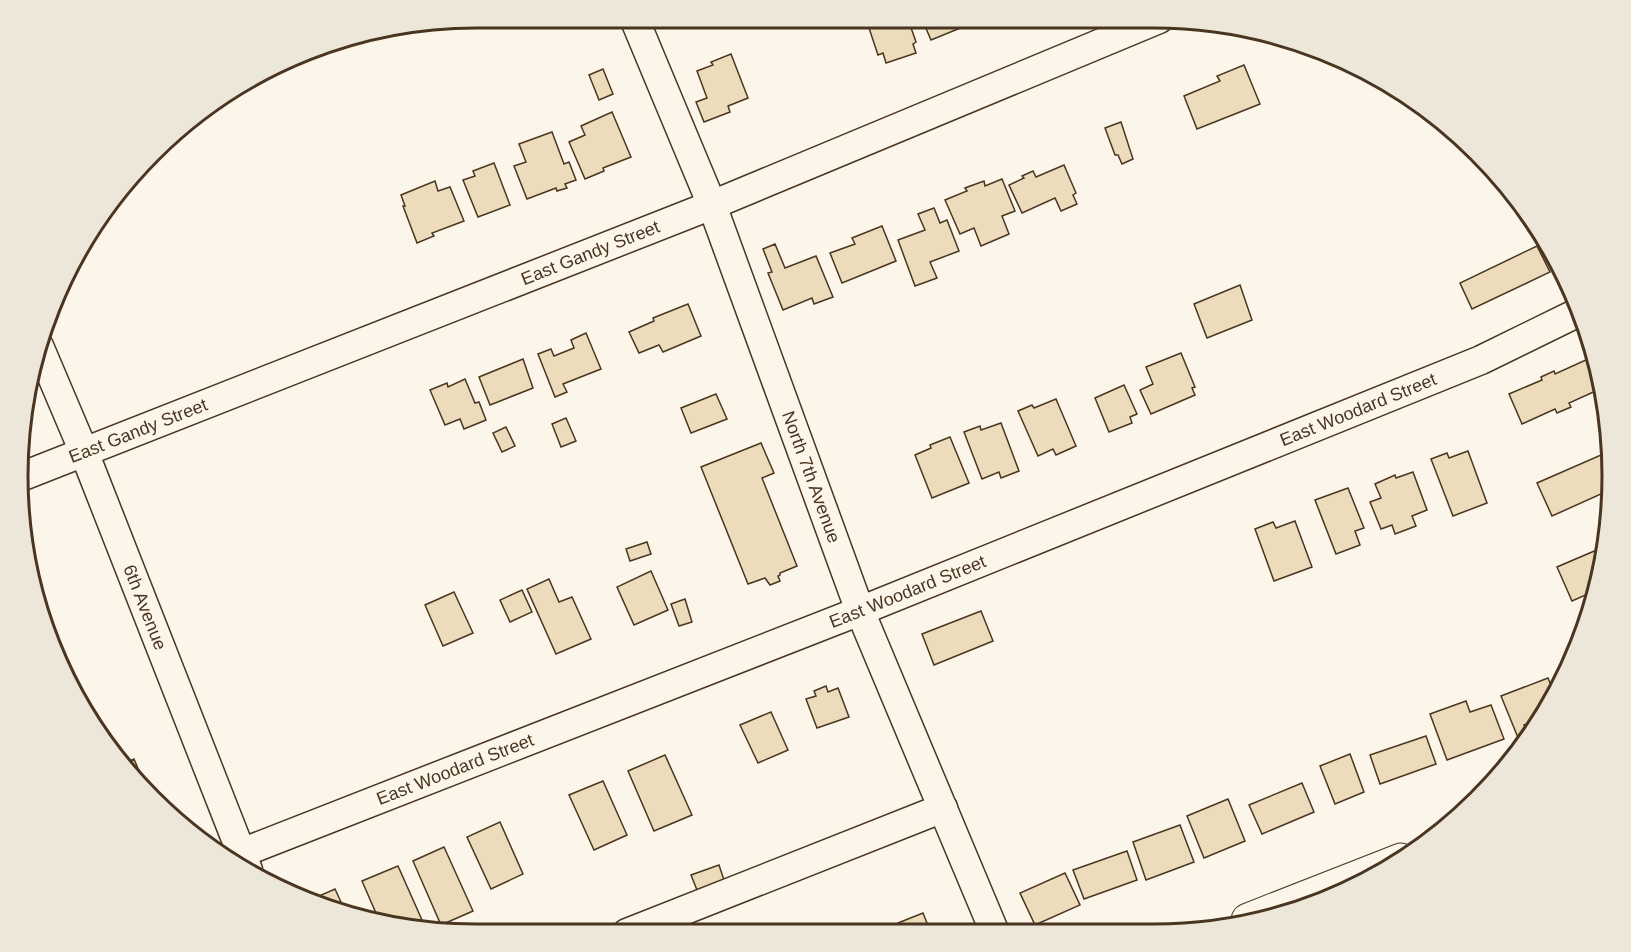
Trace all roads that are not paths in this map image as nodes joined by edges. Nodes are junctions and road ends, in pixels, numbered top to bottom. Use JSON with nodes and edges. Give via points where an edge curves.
{"nodes":[{"id":1,"x":638,"y":28,"type":"edge"},
{"id":2,"x":1137,"y":28,"type":"edge"},
{"id":3,"x":712,"y":205,"type":"junction"},
{"id":4,"x":1572,"y":315,"type":"edge"},
{"id":5,"x":44,"y":359,"type":"edge"},
{"id":6,"x":84,"y":452,"type":"junction"},
{"id":7,"x":28,"y":474,"type":"edge"},
{"id":8,"x":860,"y":611,"type":"junction"},
{"id":9,"x":943,"y":808,"type":"junction"},
{"id":10,"x":236,"y":854,"type":"edge"},
{"id":11,"x":244,"y":859,"type":"edge"},
{"id":12,"x":650,"y":924,"type":"edge"},
{"id":13,"x":991,"y":924,"type":"edge"}],
"edges":[{"from":1,"to":3,"type":"street","name":"North 7th Avenue"},
{"from":2,"to":3,"type":"street","name":"East Gandy Street"},
{"from":3,"to":6,"type":"street","name":"East Gandy Street"},
{"from":3,"to":8,"type":"street","name":"North 7th Avenue"},
{"from":4,"to":8,"type":"street","name":"East Woodard Street","via":[[1481,360]]},
{"from":5,"to":6,"type":"street","name":"6th Avenue"},
{"from":6,"to":7,"type":"street","name":"East Gandy Street"},
{"from":6,"to":10,"type":"street","name":"6th Avenue"},
{"from":8,"to":9,"type":"street","name":"North 7th Avenue"},
{"from":8,"to":11,"type":"street","name":"East Woodard Street"},
{"from":9,"to":12,"type":"street"},
{"from":9,"to":13,"type":"street","name":"North 7th Avenue"}]}
